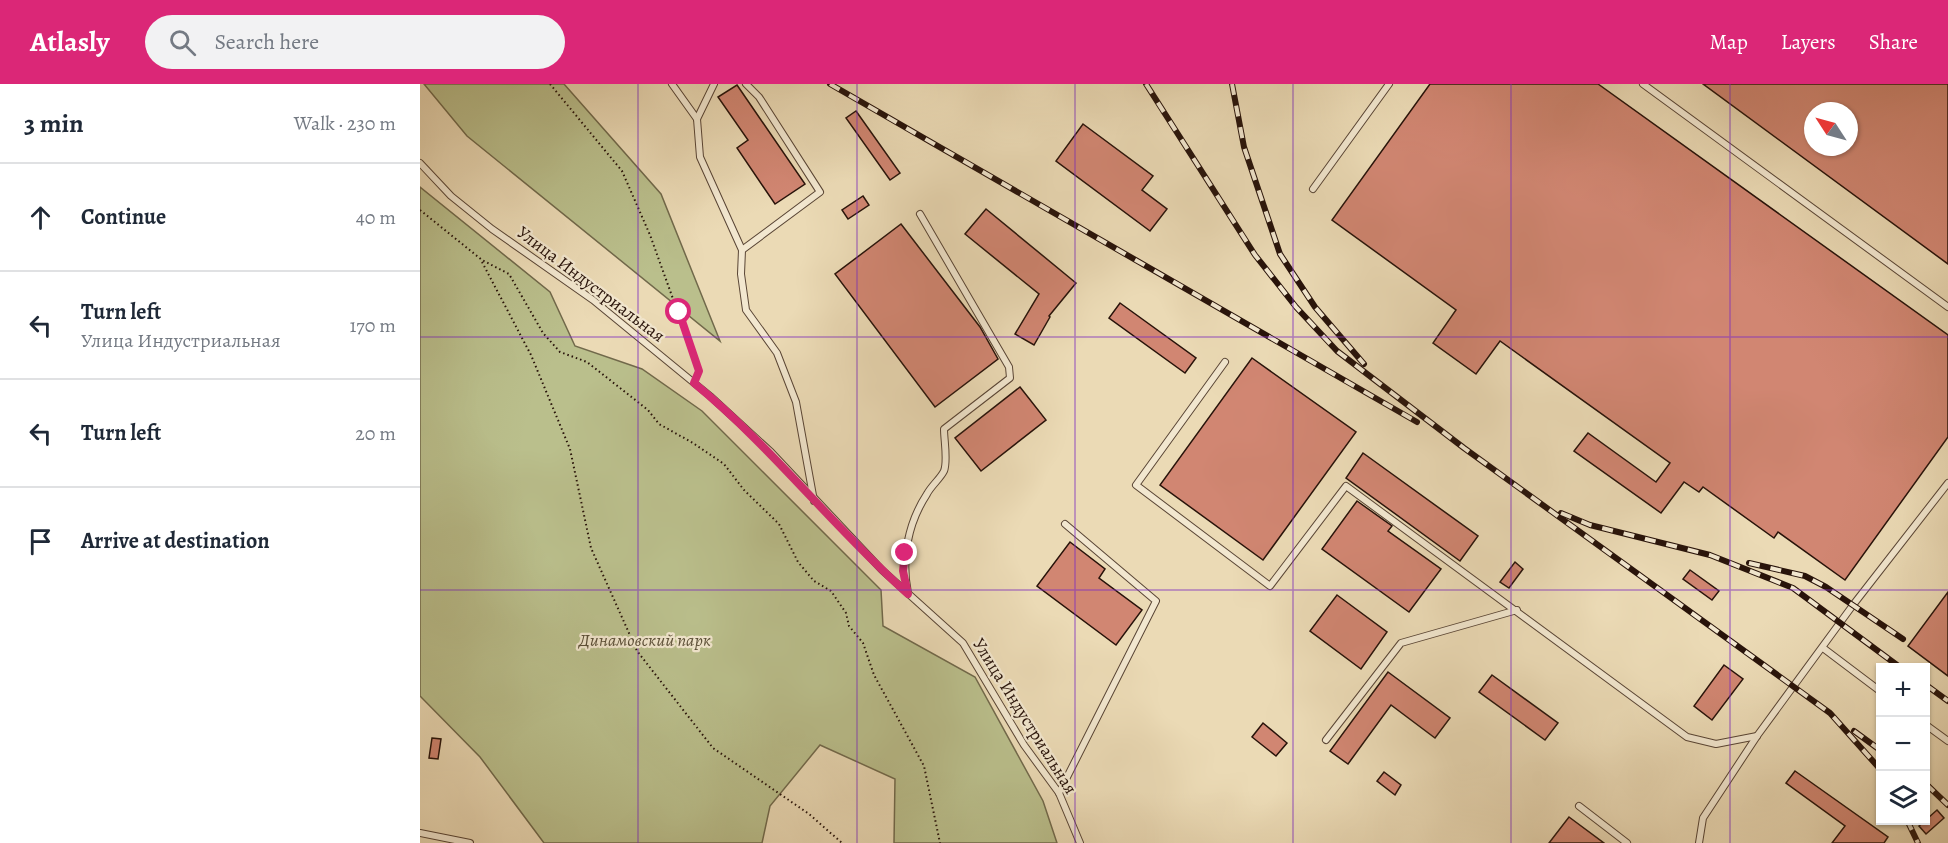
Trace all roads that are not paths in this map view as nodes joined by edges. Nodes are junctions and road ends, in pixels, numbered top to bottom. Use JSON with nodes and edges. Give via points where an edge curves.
{"nodes":[{"id":1,"x":672,"y":84,"type":"edge"},
{"id":2,"x":714,"y":84,"type":"edge"},
{"id":3,"x":746,"y":84,"type":"edge"},
{"id":4,"x":1389,"y":84,"type":"edge"},
{"id":5,"x":1643,"y":84,"type":"edge"},
{"id":6,"x":697,"y":119,"type":"junction"},
{"id":7,"x":420,"y":163,"type":"edge"},
{"id":8,"x":1313,"y":189,"type":"dead end"},
{"id":9,"x":920,"y":214,"type":"dead end"},
{"id":10,"x":742,"y":250,"type":"junction"},
{"id":11,"x":1948,"y":307,"type":"edge"},
{"id":12,"x":1225,"y":362,"type":"dead end"},
{"id":13,"x":1948,"y":483,"type":"edge"},
{"id":14,"x":814,"y":501,"type":"junction"},
{"id":15,"x":1065,"y":524,"type":"dead end"},
{"id":16,"x":908,"y":594,"type":"junction"},
{"id":17,"x":1517,"y":610,"type":"junction"},
{"id":18,"x":1823,"y":648,"type":"junction"},
{"id":19,"x":1876,"y":687,"type":"edge"},
{"id":20,"x":1930,"y":727,"type":"edge"},
{"id":21,"x":1757,"y":736,"type":"junction"},
{"id":22,"x":1326,"y":740,"type":"dead end"},
{"id":23,"x":1948,"y":741,"type":"edge"},
{"id":24,"x":1059,"y":793,"type":"junction"},
{"id":25,"x":1579,"y":806,"type":"dead end"},
{"id":26,"x":420,"y":833,"type":"edge"},
{"id":27,"x":470,"y":843,"type":"edge"},
{"id":28,"x":1080,"y":843,"type":"edge"},
{"id":29,"x":1627,"y":843,"type":"edge"},
{"id":30,"x":1698,"y":843,"type":"edge"}],
"edges":[{"from":1,"to":6,"type":"lane"},
{"from":2,"to":6,"type":"lane"},
{"from":3,"to":10,"type":"lane","via":[[759,97],[820,192]]},
{"from":4,"to":8,"type":"lane"},
{"from":5,"to":11,"type":"lane"},
{"from":6,"to":10,"type":"lane","via":[[700,157]]},
{"from":7,"to":14,"type":"lane","name":"Улица Индустриальная","via":[[451,196],[492,229],[593,300],[694,383],[771,452]]},
{"from":9,"to":16,"type":"lane","via":[[1009,367],[1010,378],[944,429],[945,470],[926,494],[905,553],[903,571]]},
{"from":10,"to":14,"type":"lane","via":[[746,310],[777,353],[796,402]]},
{"from":12,"to":17,"type":"lane","via":[[1136,485],[1270,586],[1346,486]]},
{"from":13,"to":18,"type":"lane"},
{"from":14,"to":16,"type":"lane","name":"Улица Индустриальная"},
{"from":15,"to":24,"type":"lane","via":[[1156,601]]},
{"from":16,"to":24,"type":"lane","name":"Улица Индустриальная","via":[[963,643],[1024,745]]},
{"from":17,"to":21,"type":"lane","via":[[1688,736],[1716,744]]},
{"from":17,"to":22,"type":"lane","via":[[1401,643]]},
{"from":18,"to":19,"type":"lane"},
{"from":18,"to":21,"type":"lane"},
{"from":20,"to":23,"type":"lane"},
{"from":21,"to":30,"type":"lane","via":[[1703,818]]},
{"from":24,"to":28,"type":"lane","name":"Улица Индустриальная"},
{"from":25,"to":29,"type":"lane"},
{"from":26,"to":27,"type":"lane"}]}
